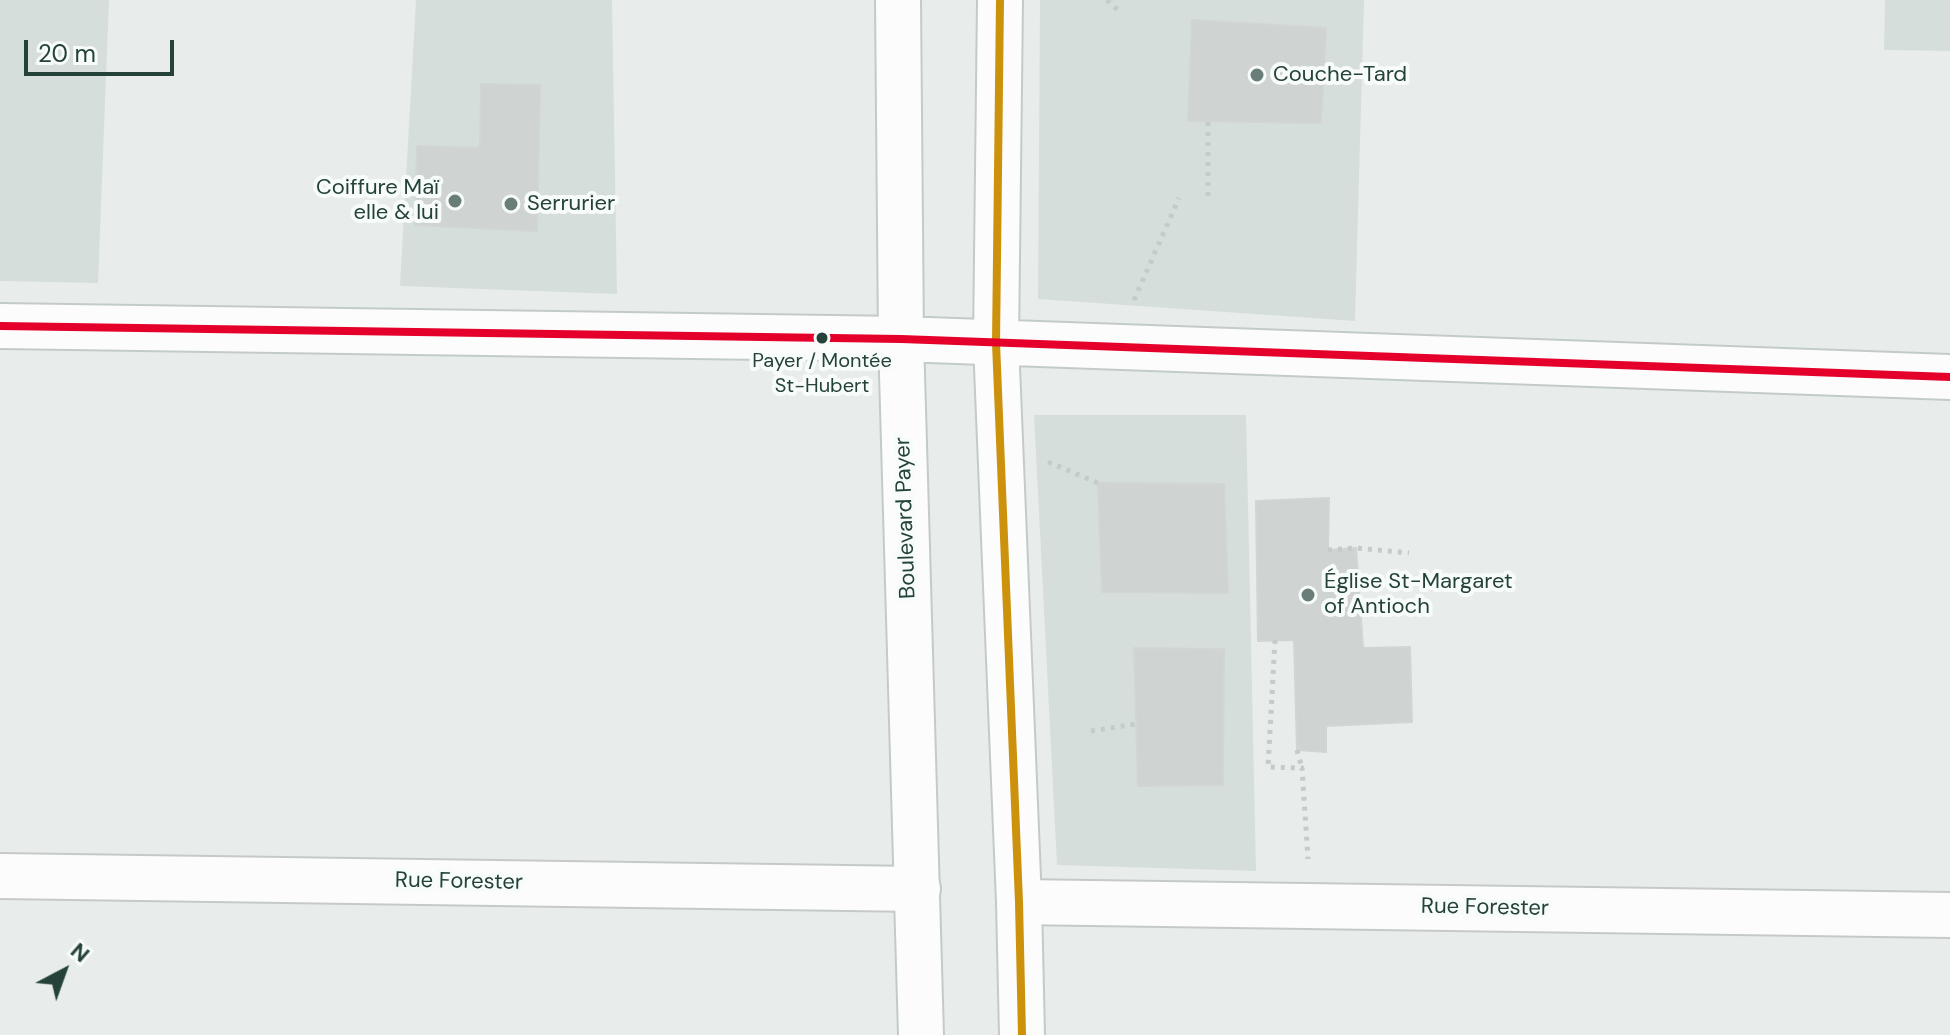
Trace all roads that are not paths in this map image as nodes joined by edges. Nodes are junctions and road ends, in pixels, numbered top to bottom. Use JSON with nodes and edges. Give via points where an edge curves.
{"nodes":[{"id":1,"x":898,"y":0,"type":"edge"},
{"id":2,"x":1000,"y":0,"type":"edge"},
{"id":3,"x":0,"y":326,"type":"edge"},
{"id":4,"x":901,"y":339,"type":"junction"},
{"id":5,"x":996,"y":343,"type":"junction"},
{"id":6,"x":1950,"y":377,"type":"edge"},
{"id":7,"x":0,"y":876,"type":"edge"},
{"id":8,"x":918,"y":889,"type":"junction"},
{"id":9,"x":1019,"y":902,"type":"junction"},
{"id":10,"x":1950,"y":915,"type":"edge"},
{"id":11,"x":921,"y":1035,"type":"edge"},
{"id":12,"x":1022,"y":1035,"type":"edge"}],
"edges":[{"from":1,"to":4,"type":"street","name":"Boulevard Payer"},
{"from":2,"to":5,"type":"street"},
{"from":3,"to":4,"type":"street"},
{"from":4,"to":5,"type":"street"},
{"from":4,"to":8,"type":"street","name":"Boulevard Payer"},
{"from":5,"to":6,"type":"street"},
{"from":5,"to":9,"type":"street"},
{"from":7,"to":8,"type":"street","name":"Rue Forester"},
{"from":8,"to":11,"type":"street","name":"Boulevard Payer"},
{"from":9,"to":10,"type":"street","name":"Rue Forester"},
{"from":9,"to":12,"type":"street"}]}
